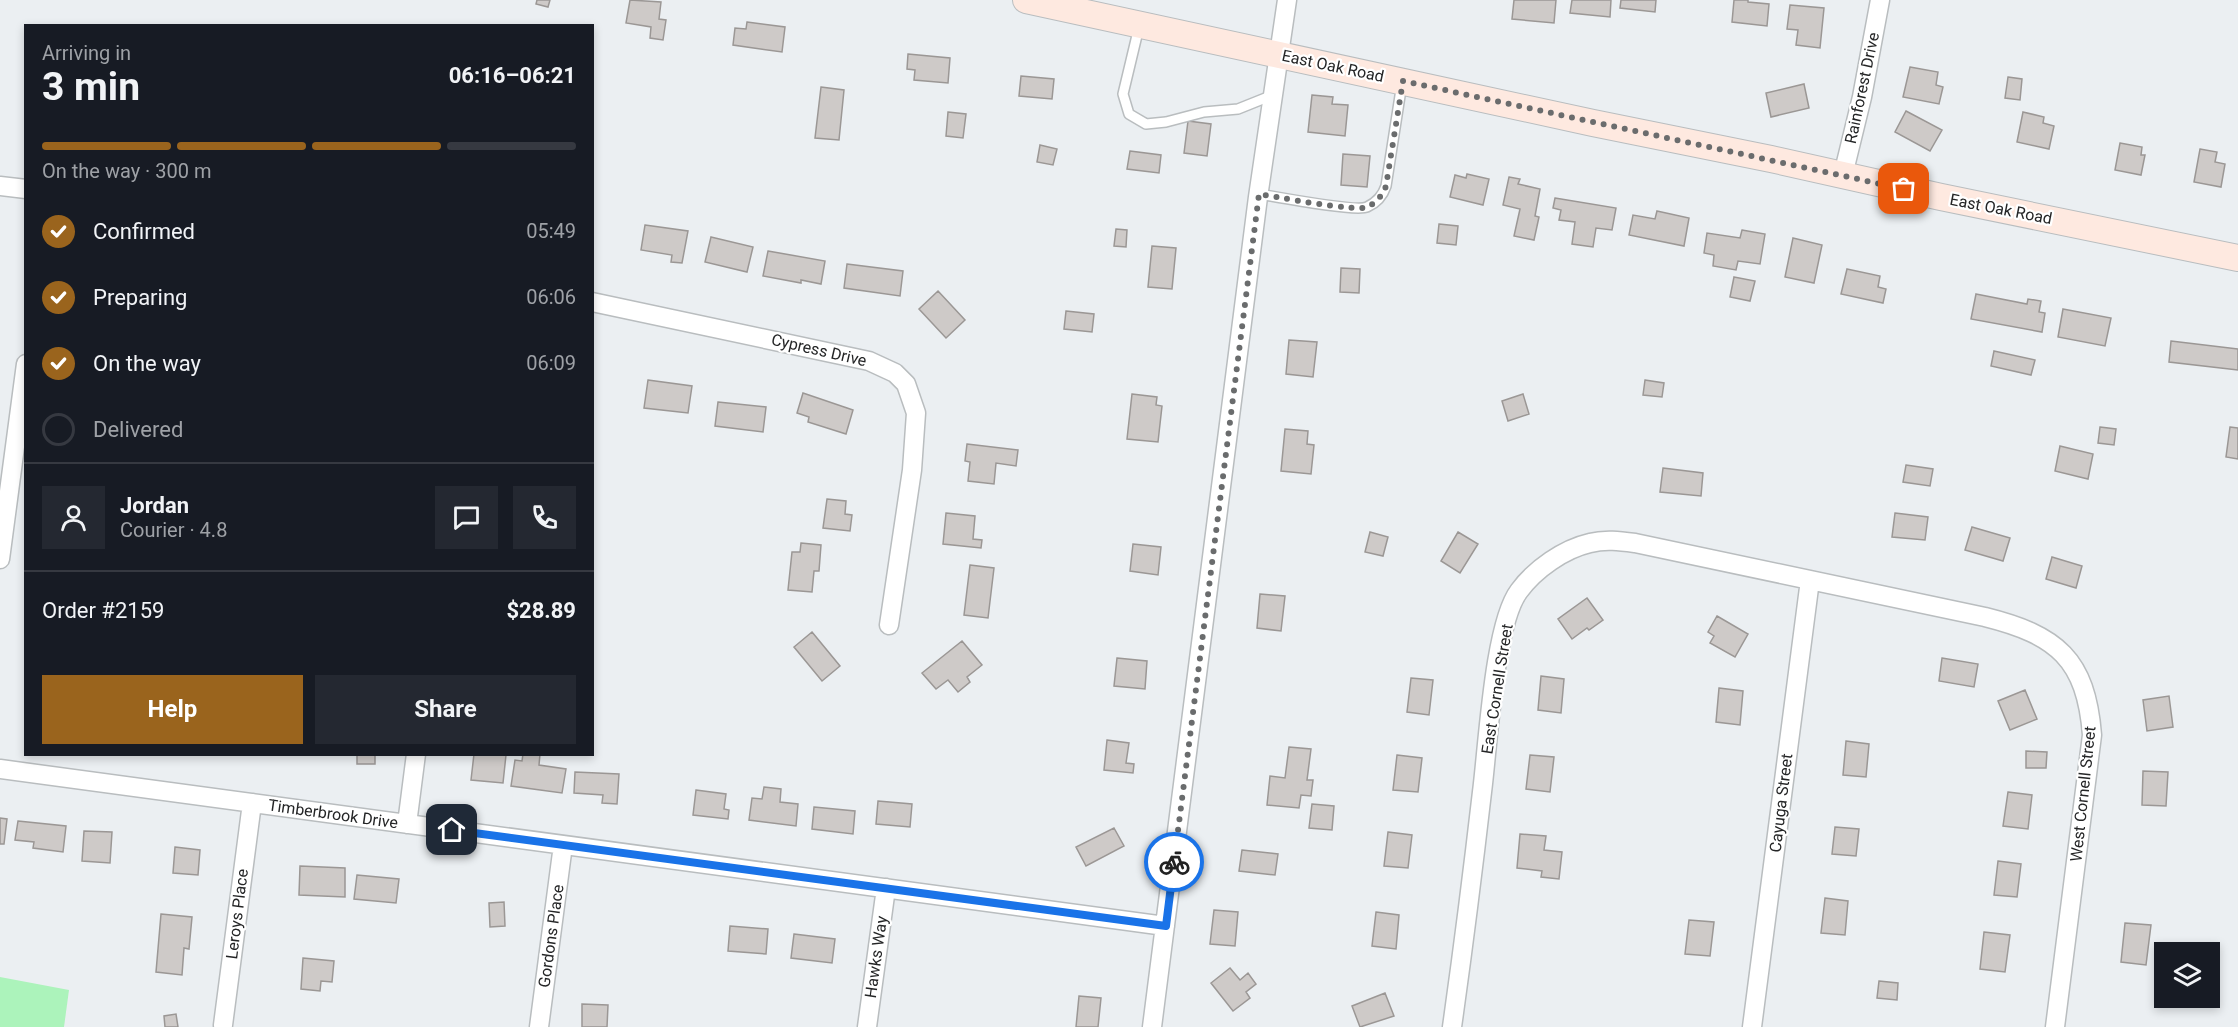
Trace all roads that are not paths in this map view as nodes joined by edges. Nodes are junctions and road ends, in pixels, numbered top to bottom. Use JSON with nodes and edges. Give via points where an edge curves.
{"nodes":[{"id":1,"x":1026,"y":0,"type":"edge"},
{"id":2,"x":1287,"y":0,"type":"edge"},
{"id":3,"x":1880,"y":0,"type":"edge"},
{"id":4,"x":1140,"y":24,"type":"junction"},
{"id":5,"x":1279,"y":54,"type":"junction"},
{"id":6,"x":1403,"y":81,"type":"junction"},
{"id":7,"x":1273,"y":95,"type":"junction"},
{"id":8,"x":1843,"y":175,"type":"junction"},
{"id":9,"x":0,"y":186,"type":"edge"},
{"id":10,"x":24,"y":189,"type":"edge"},
{"id":11,"x":1259,"y":194,"type":"junction"},
{"id":12,"x":2238,"y":258,"type":"edge"},
{"id":13,"x":594,"y":302,"type":"edge"},
{"id":14,"x":24,"y":379,"type":"edge"},
{"id":15,"x":0,"y":559,"type":"edge"},
{"id":16,"x":1810,"y":580,"type":"junction"},
{"id":17,"x":889,"y":625,"type":"dead end"},
{"id":18,"x":416,"y":756,"type":"edge"},
{"id":19,"x":0,"y":769,"type":"edge"},
{"id":20,"x":252,"y":803,"type":"junction"},
{"id":21,"x":407,"y":824,"type":"junction"},
{"id":22,"x":563,"y":845,"type":"junction"},
{"id":23,"x":886,"y":888,"type":"junction"},
{"id":24,"x":1166,"y":926,"type":"junction"},
{"id":25,"x":223,"y":1025,"type":"dead end"},
{"id":26,"x":539,"y":1027,"type":"edge"},
{"id":27,"x":867,"y":1027,"type":"edge"},
{"id":28,"x":1152,"y":1027,"type":"edge"},
{"id":29,"x":1452,"y":1027,"type":"edge"},
{"id":30,"x":1752,"y":1027,"type":"edge"},
{"id":31,"x":2055,"y":1027,"type":"edge"}],
"edges":[{"from":1,"to":4,"type":"street","name":"East Oak Road"},
{"from":2,"to":5,"type":"street"},
{"from":3,"to":8,"type":"street","name":"Rainforest Drive"},
{"from":4,"to":5,"type":"street","name":"East Oak Road"},
{"from":4,"to":7,"type":"lane","via":[[1123,94],[1129,114],[1146,124],[1238,109]]},
{"from":5,"to":6,"type":"street","name":"East Oak Road"},
{"from":5,"to":7,"type":"street"},
{"from":6,"to":8,"type":"street","name":"East Oak Road"},
{"from":6,"to":11,"type":"lane","via":[[1386,186],[1374,202],[1367,207],[1349,208]]},
{"from":7,"to":11,"type":"street"},
{"from":8,"to":12,"type":"street","name":"East Oak Road"},
{"from":9,"to":10,"type":"street"},
{"from":11,"to":24,"type":"street"},
{"from":13,"to":17,"type":"street","name":"Cypress Drive","via":[[869,361],[895,373],[906,384],[916,413],[916,432]]},
{"from":14,"to":15,"type":"street"},
{"from":16,"to":29,"type":"street","name":"East Cornell Street","via":[[1611,540],[1571,550],[1533,576],[1518,592],[1497,668]]},
{"from":16,"to":30,"type":"street","name":"Cayuga Street"},
{"from":16,"to":31,"type":"street","name":"West Cornell Street","via":[[2006,622],[2049,642],[2078,672],[2092,735]]},
{"from":18,"to":21,"type":"street"},
{"from":19,"to":20,"type":"street","name":"Timberbrook Drive"},
{"from":20,"to":21,"type":"street","name":"Timberbrook Drive"},
{"from":20,"to":25,"type":"street","name":"Leroys Place"},
{"from":21,"to":22,"type":"street","name":"Timberbrook Drive"},
{"from":22,"to":23,"type":"street","name":"Timberbrook Drive"},
{"from":22,"to":26,"type":"street","name":"Gordons Place"},
{"from":23,"to":24,"type":"street","name":"Timberbrook Drive"},
{"from":23,"to":27,"type":"street","name":"Hawks Way"},
{"from":24,"to":28,"type":"street"}]}
